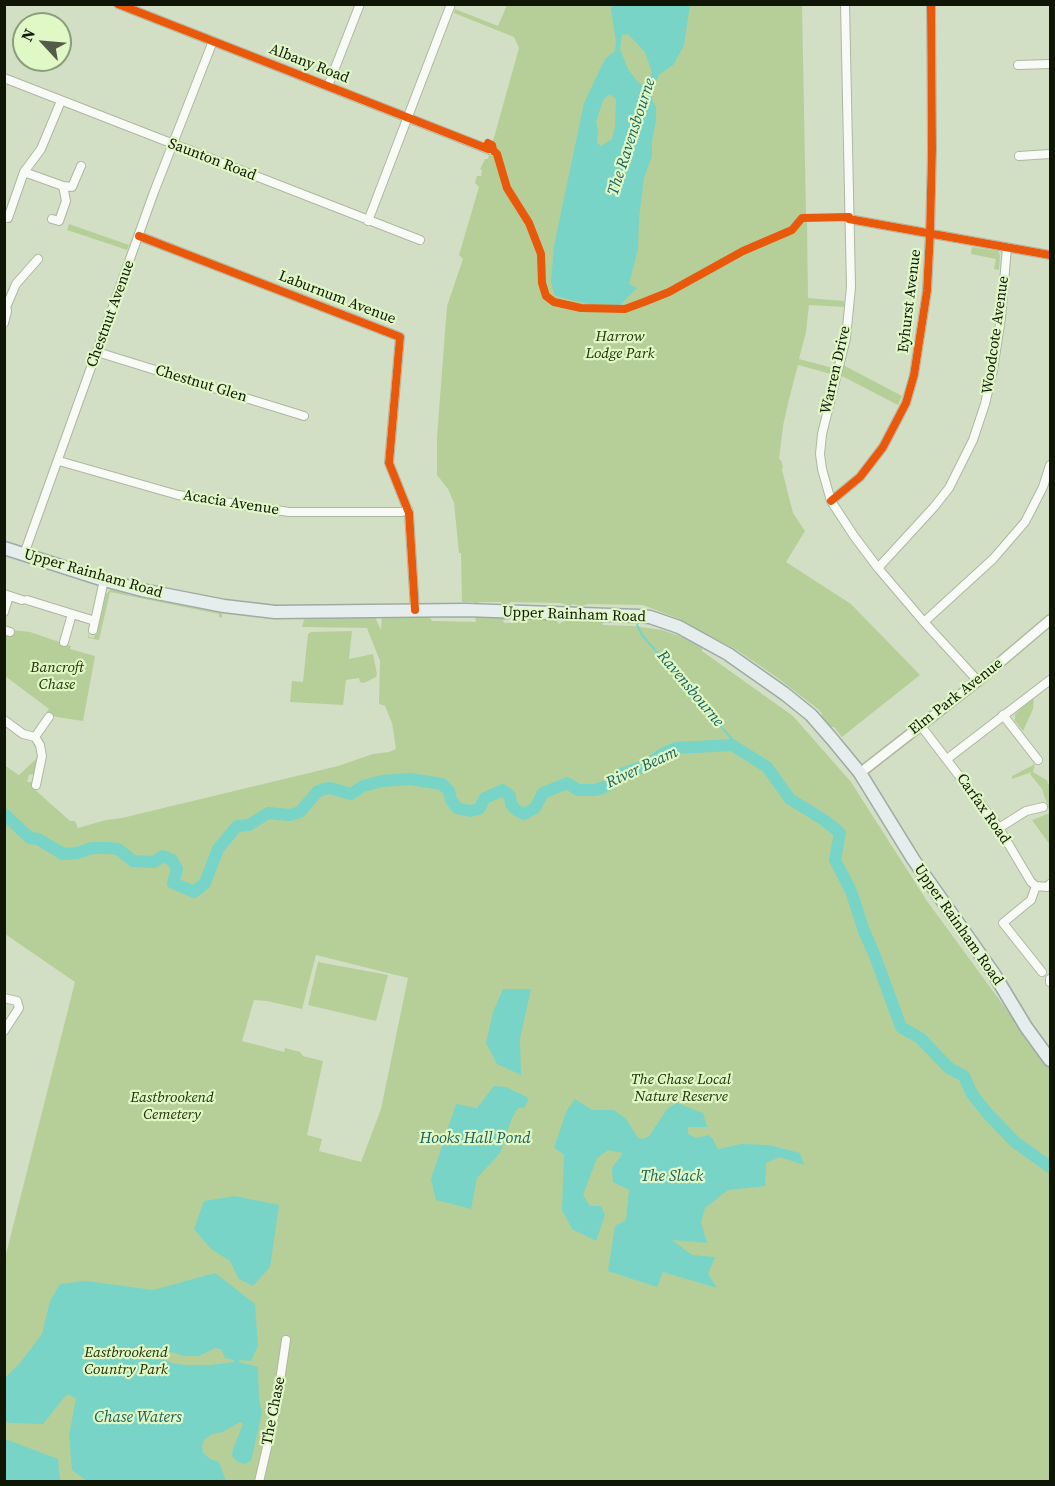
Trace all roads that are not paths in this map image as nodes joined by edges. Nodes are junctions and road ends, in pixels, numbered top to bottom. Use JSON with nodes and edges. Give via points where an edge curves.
{"nodes":[{"id":1,"x":118,"y":4,"type":"edge"},
{"id":2,"x":146,"y":4,"type":"edge"},
{"id":3,"x":360,"y":4,"type":"edge"},
{"id":4,"x":451,"y":4,"type":"edge"},
{"id":5,"x":845,"y":4,"type":"edge"},
{"id":6,"x":931,"y":4,"type":"edge"},
{"id":7,"x":142,"y":14,"type":"junction"},
{"id":8,"x":213,"y":41,"type":"junction"},
{"id":9,"x":1050,"y":64,"type":"edge"},
{"id":10,"x":1018,"y":65,"type":"dead end"},
{"id":11,"x":4,"y":78,"type":"edge"},
{"id":12,"x":328,"y":86,"type":"junction"},
{"id":13,"x":61,"y":100,"type":"junction"},
{"id":14,"x":408,"y":117,"type":"junction"},
{"id":15,"x":173,"y":145,"type":"junction"},
{"id":16,"x":490,"y":150,"type":"dead end"},
{"id":17,"x":1050,"y":154,"type":"edge"},
{"id":18,"x":1019,"y":156,"type":"dead end"},
{"id":19,"x":81,"y":166,"type":"dead end"},
{"id":20,"x":24,"y":172,"type":"junction"},
{"id":21,"x":63,"y":186,"type":"junction"},
{"id":22,"x":4,"y":217,"type":"edge"},
{"id":23,"x":52,"y":219,"type":"dead end"},
{"id":24,"x":849,"y":219,"type":"junction"},
{"id":25,"x":368,"y":221,"type":"junction"},
{"id":26,"x":930,"y":232,"type":"junction"},
{"id":27,"x":138,"y":236,"type":"junction"},
{"id":28,"x":420,"y":240,"type":"dead end"},
{"id":29,"x":1007,"y":247,"type":"junction"},
{"id":30,"x":1050,"y":255,"type":"edge"},
{"id":31,"x":38,"y":259,"type":"dead end"},
{"id":32,"x":16,"y":284,"type":"junction"},
{"id":33,"x":4,"y":289,"type":"edge"},
{"id":34,"x":6,"y":303,"type":"edge"},
{"id":35,"x":4,"y":323,"type":"edge"},
{"id":36,"x":97,"y":352,"type":"junction"},
{"id":37,"x":304,"y":416,"type":"dead end"},
{"id":38,"x":58,"y":460,"type":"junction"},
{"id":39,"x":1050,"y":465,"type":"edge"},
{"id":40,"x":831,"y":501,"type":"junction"},
{"id":41,"x":408,"y":509,"type":"junction"},
{"id":42,"x":4,"y":548,"type":"edge"},
{"id":43,"x":24,"y":554,"type":"junction"},
{"id":44,"x":878,"y":568,"type":"junction"},
{"id":45,"x":104,"y":580,"type":"junction"},
{"id":46,"x":7,"y":595,"type":"edge"},
{"id":47,"x":415,"y":610,"type":"junction"},
{"id":48,"x":4,"y":612,"type":"edge"},
{"id":49,"x":72,"y":614,"type":"junction"},
{"id":50,"x":95,"y":621,"type":"junction"},
{"id":51,"x":1050,"y":621,"type":"edge"},
{"id":52,"x":924,"y":622,"type":"junction"},
{"id":53,"x":93,"y":630,"type":"dead end"},
{"id":54,"x":64,"y":642,"type":"dead end"},
{"id":55,"x":1050,"y":680,"type":"edge"},
{"id":56,"x":978,"y":681,"type":"junction"},
{"id":57,"x":1003,"y":715,"type":"junction"},
{"id":58,"x":49,"y":717,"type":"dead end"},
{"id":59,"x":4,"y":720,"type":"edge"},
{"id":60,"x":921,"y":726,"type":"junction"},
{"id":61,"x":35,"y":737,"type":"junction"},
{"id":62,"x":947,"y":759,"type":"junction"},
{"id":63,"x":1038,"y":760,"type":"dead end"},
{"id":64,"x":860,"y":773,"type":"junction"},
{"id":65,"x":36,"y":785,"type":"dead end"},
{"id":66,"x":1043,"y":807,"type":"dead end"},
{"id":67,"x":999,"y":828,"type":"junction"},
{"id":68,"x":1036,"y":886,"type":"junction"},
{"id":69,"x":1049,"y":886,"type":"edge"},
{"id":70,"x":1042,"y":972,"type":"dead end"},
{"id":71,"x":4,"y":998,"type":"edge"},
{"id":72,"x":4,"y":1031,"type":"edge"},
{"id":73,"x":1050,"y":1060,"type":"edge"},
{"id":74,"x":286,"y":1340,"type":"dead end"},
{"id":75,"x":259,"y":1482,"type":"edge"}],
"edges":[{"from":1,"to":7,"type":"street","name":"Albany Road"},
{"from":2,"to":7,"type":"street"},
{"from":3,"to":12,"type":"street"},
{"from":4,"to":14,"type":"street"},
{"from":5,"to":24,"type":"street","name":"Warren Drive"},
{"from":6,"to":26,"type":"street","name":"Eyhurst Avenue"},
{"from":7,"to":8,"type":"street","name":"Albany Road"},
{"from":8,"to":12,"type":"street","name":"Albany Road"},
{"from":8,"to":15,"type":"street","name":"Chestnut Avenue"},
{"from":9,"to":10,"type":"street"},
{"from":11,"to":13,"type":"street","name":"Saunton Road"},
{"from":12,"to":14,"type":"street","name":"Albany Road"},
{"from":13,"to":15,"type":"street","name":"Saunton Road"},
{"from":13,"to":20,"type":"street","via":[[41,149]]},
{"from":14,"to":16,"type":"street","name":"Albany Road"},
{"from":14,"to":25,"type":"street"},
{"from":15,"to":25,"type":"street","name":"Saunton Road"},
{"from":15,"to":27,"type":"street","name":"Chestnut Avenue"},
{"from":17,"to":18,"type":"street"},
{"from":19,"to":21,"type":"street","via":[[72,187]]},
{"from":20,"to":21,"type":"street"},
{"from":20,"to":22,"type":"street","via":[[8,218]]},
{"from":21,"to":23,"type":"street","via":[[66,201],[59,221]]},
{"from":24,"to":26,"type":"street"},
{"from":24,"to":40,"type":"street","name":"Warren Drive","via":[[851,287],[846,338],[820,454]]},
{"from":25,"to":28,"type":"street","name":"Saunton Road"},
{"from":26,"to":29,"type":"street"},
{"from":26,"to":40,"type":"street","name":"Eyhurst Avenue","via":[[921,339],[906,403],[883,447],[860,477]]},
{"from":27,"to":36,"type":"street","name":"Chestnut Avenue"},
{"from":27,"to":41,"type":"street","name":"Laburnum Avenue","via":[[400,338],[389,463]]},
{"from":29,"to":30,"type":"street"},
{"from":29,"to":44,"type":"street","name":"Woodcote Avenue","via":[[995,360],[973,440],[949,488]]},
{"from":31,"to":32,"type":"street"},
{"from":32,"to":33,"type":"street"},
{"from":32,"to":34,"type":"street"},
{"from":34,"to":35,"type":"street"},
{"from":36,"to":37,"type":"street","name":"Chestnut Glen"},
{"from":36,"to":38,"type":"street","name":"Chestnut Avenue"},
{"from":38,"to":41,"type":"street","name":"Acacia Avenue","via":[[178,495],[289,512]]},
{"from":38,"to":43,"type":"street","name":"Chestnut Avenue"},
{"from":39,"to":52,"type":"street","via":[[1025,522],[993,559]]},
{"from":40,"to":44,"type":"street","name":"Warren Drive"},
{"from":41,"to":47,"type":"street","name":"Laburnum Avenue"},
{"from":42,"to":43,"type":"main road","name":"Upper Rainham Road"},
{"from":43,"to":45,"type":"main road","name":"Upper Rainham Road"},
{"from":44,"to":52,"type":"street","name":"Warren Drive"},
{"from":45,"to":47,"type":"main road","name":"Upper Rainham Road","via":[[224,606],[275,612]]},
{"from":45,"to":50,"type":"street"},
{"from":46,"to":48,"type":"street"},
{"from":46,"to":49,"type":"street"},
{"from":47,"to":64,"type":"main road","name":"Upper Rainham Road","via":[[638,616],[670,624],[707,641],[785,694],[811,716]]},
{"from":49,"to":50,"type":"street"},
{"from":49,"to":54,"type":"street"},
{"from":50,"to":53,"type":"street"},
{"from":51,"to":56,"type":"street","name":"Elm Park Avenue"},
{"from":52,"to":56,"type":"street","name":"Warren Drive"},
{"from":55,"to":57,"type":"street"},
{"from":56,"to":60,"type":"street","name":"Elm Park Avenue"},
{"from":57,"to":62,"type":"street"},
{"from":57,"to":63,"type":"street"},
{"from":58,"to":61,"type":"street"},
{"from":59,"to":61,"type":"street","via":[[23,734]]},
{"from":60,"to":62,"type":"street","name":"Carfax Road"},
{"from":60,"to":64,"type":"street","name":"Elm Park Avenue"},
{"from":61,"to":65,"type":"street","via":[[42,756]]},
{"from":62,"to":67,"type":"street","name":"Carfax Road"},
{"from":64,"to":73,"type":"main road","name":"Upper Rainham Road","via":[[913,859]]},
{"from":66,"to":67,"type":"street","via":[[1026,811]]},
{"from":67,"to":68,"type":"street","name":"Carfax Road"},
{"from":68,"to":69,"type":"street"},
{"from":68,"to":70,"type":"street","via":[[1031,900],[1003,923]]},
{"from":71,"to":72,"type":"street","via":[[17,1001],[19,1008]]},
{"from":74,"to":75,"type":"street","name":"The Chase"}]}
